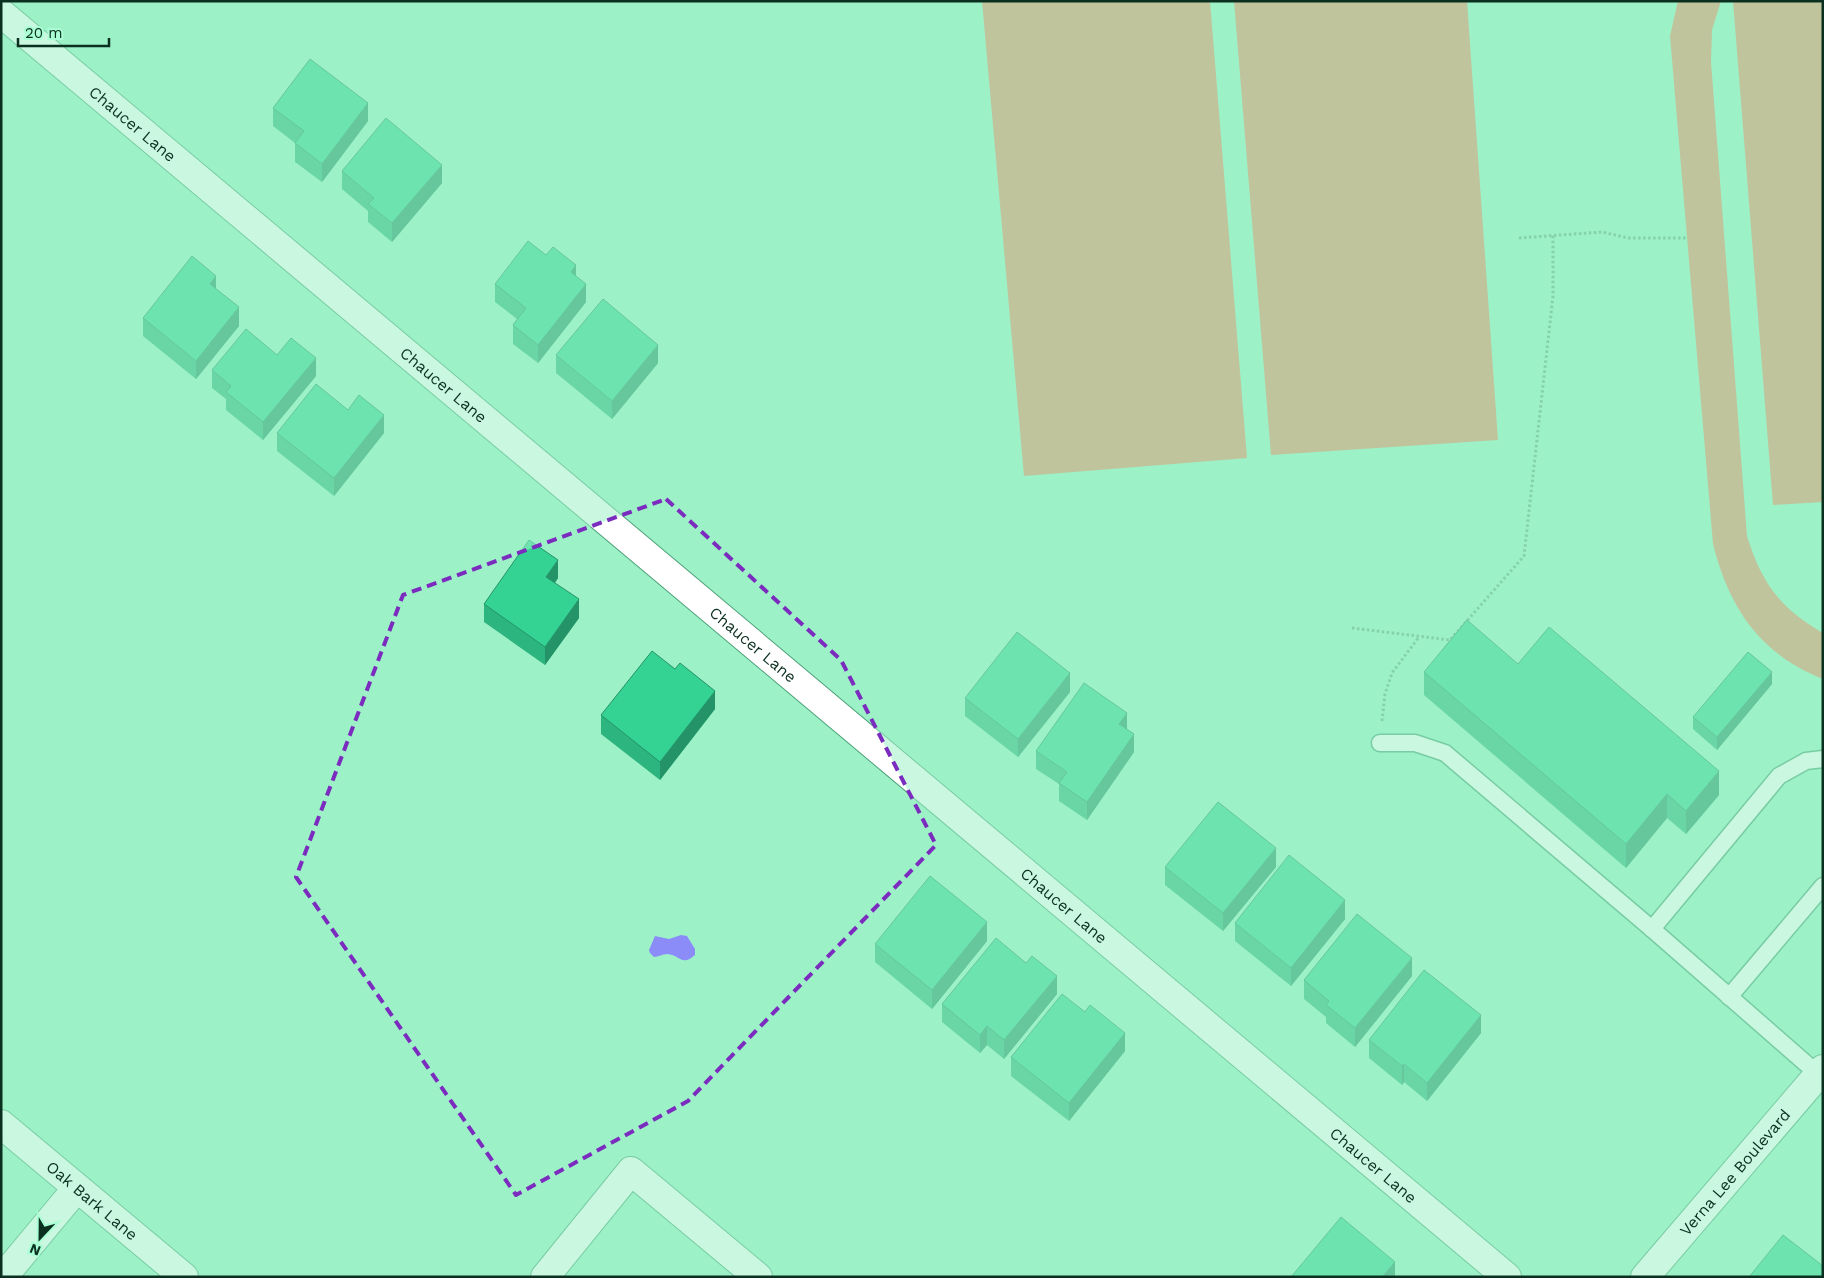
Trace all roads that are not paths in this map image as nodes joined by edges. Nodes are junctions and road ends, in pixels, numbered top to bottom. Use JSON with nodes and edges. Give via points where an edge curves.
{"nodes":[{"id":1,"x":1,"y":13,"type":"edge"},
{"id":2,"x":1380,"y":743,"type":"road end"},
{"id":3,"x":1823,"y":759,"type":"edge"},
{"id":4,"x":1823,"y":886,"type":"edge"},
{"id":5,"x":1652,"y":929,"type":"junction"},
{"id":6,"x":1730,"y":997,"type":"junction"},
{"id":7,"x":1820,"y":1071,"type":"edge"},
{"id":8,"x":1,"y":1124,"type":"edge"},
{"id":9,"x":77,"y":1188,"type":"junction"},
{"id":10,"x":3,"y":1277,"type":"edge"},
{"id":11,"x":184,"y":1277,"type":"edge"},
{"id":12,"x":545,"y":1277,"type":"edge"},
{"id":13,"x":758,"y":1277,"type":"edge"},
{"id":14,"x":1507,"y":1277,"type":"edge"},
{"id":15,"x":1645,"y":1277,"type":"edge"}],
"edges":[{"from":1,"to":14,"type":"street","name":"Chaucer Lane"},
{"from":2,"to":5,"type":"lane","via":[[1416,743],[1445,753]]},
{"from":3,"to":5,"type":"lane","via":[[1806,761],[1780,776]]},
{"from":4,"to":6,"type":"lane"},
{"from":5,"to":6,"type":"lane"},
{"from":6,"to":7,"type":"lane"},
{"from":7,"to":15,"type":"street","name":"Verna Lee Boulevard"},
{"from":8,"to":9,"type":"street","name":"Oak Bark Lane"},
{"from":9,"to":10,"type":"street"},
{"from":9,"to":11,"type":"street","name":"Oak Bark Lane"},
{"from":12,"to":13,"type":"street","via":[[631,1171]]}]}
